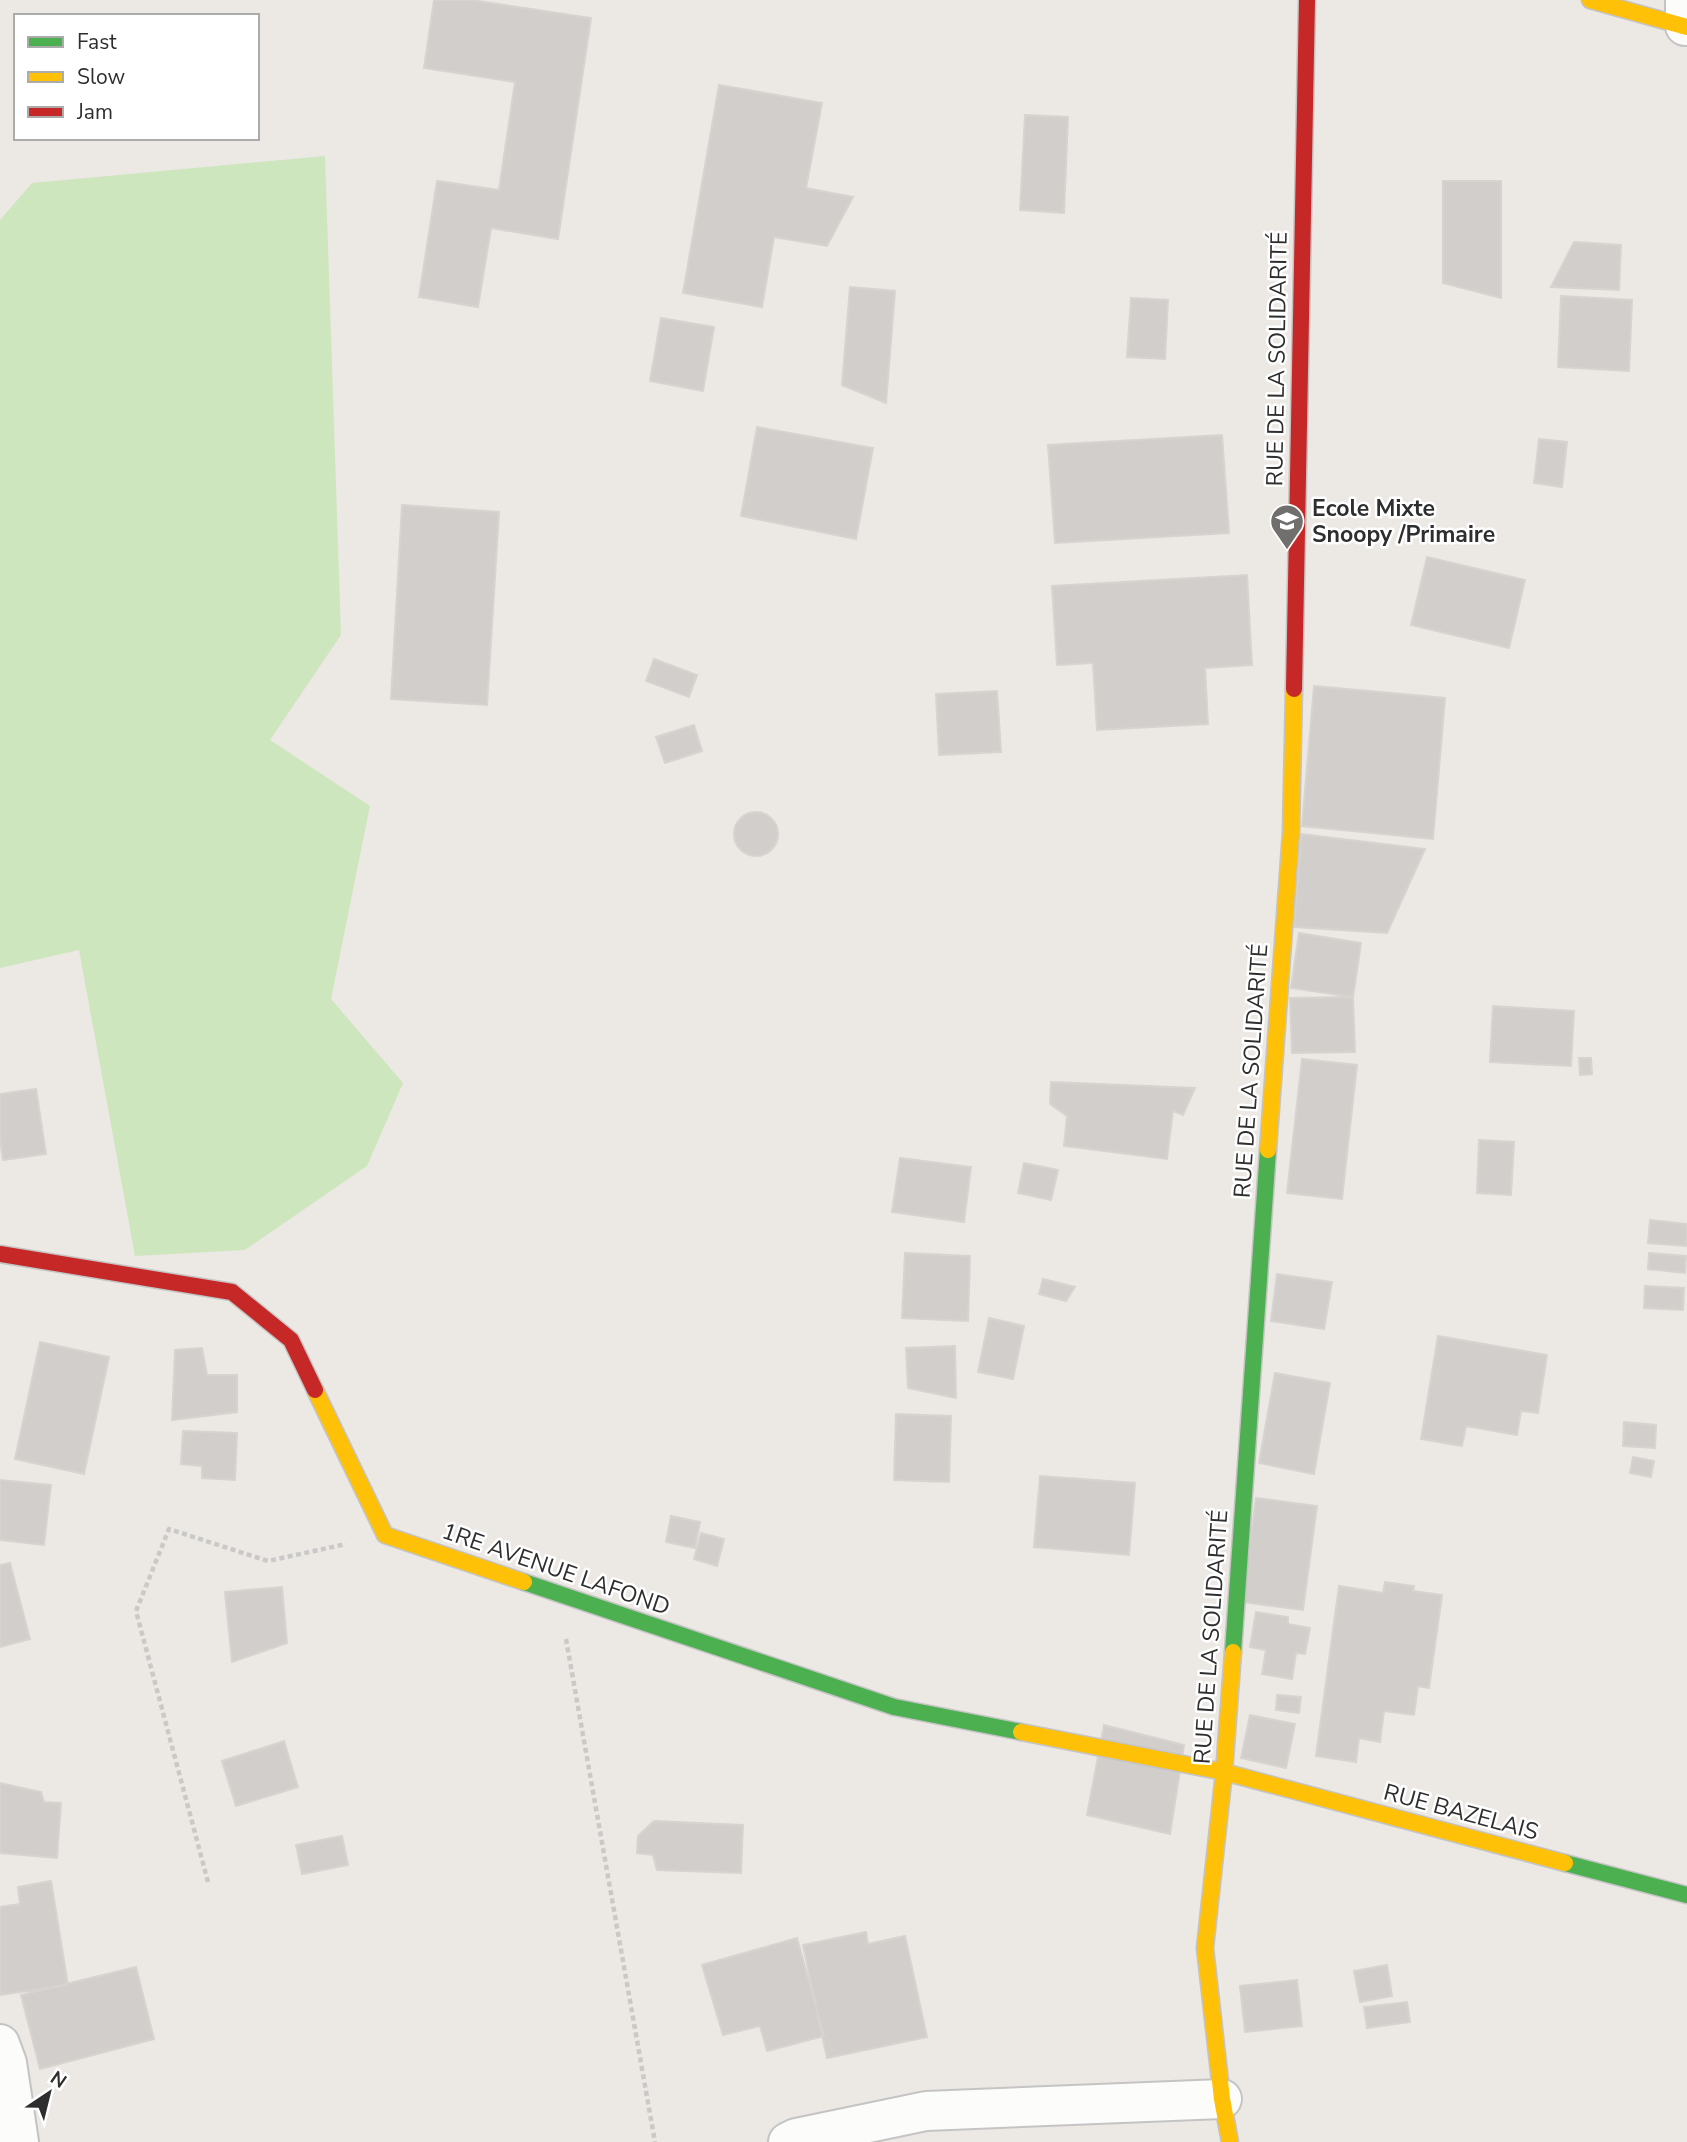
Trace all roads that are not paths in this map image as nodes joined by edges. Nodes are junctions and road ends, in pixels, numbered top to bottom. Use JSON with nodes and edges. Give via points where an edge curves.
{"nodes":[{"id":1,"x":1307,"y":0,"type":"edge"},
{"id":2,"x":1590,"y":0,"type":"edge"},
{"id":3,"x":1686,"y":18,"type":"edge"},
{"id":4,"x":0,"y":1254,"type":"edge"},
{"id":5,"x":1224,"y":1772,"type":"junction"},
{"id":6,"x":1687,"y":1895,"type":"edge"},
{"id":7,"x":0,"y":2044,"type":"edge"},
{"id":8,"x":1222,"y":2099,"type":"junction"},
{"id":9,"x":19,"y":2142,"type":"edge"},
{"id":10,"x":788,"y":2142,"type":"edge"},
{"id":11,"x":1230,"y":2142,"type":"edge"}],
"edges":[{"from":1,"to":5,"type":"street","name":"RUE DE LA SOLIDARITÉ","via":[[1291,832]]},
{"from":2,"to":3,"type":"street"},
{"from":4,"to":5,"type":"street","name":"1RE AVENUE LAFOND","via":[[232,1292],[291,1340],[385,1535],[894,1707]]},
{"from":5,"to":6,"type":"street","name":"RUE BAZELAIS"},
{"from":5,"to":8,"type":"street","name":"RUE DE LA SOLIDARITÉ","via":[[1205,1948]]},
{"from":7,"to":9,"type":"street"},
{"from":8,"to":10,"type":"street","via":[[926,2111]]},
{"from":8,"to":11,"type":"street","name":"RUE DE LA SOLIDARITÉ"}]}
